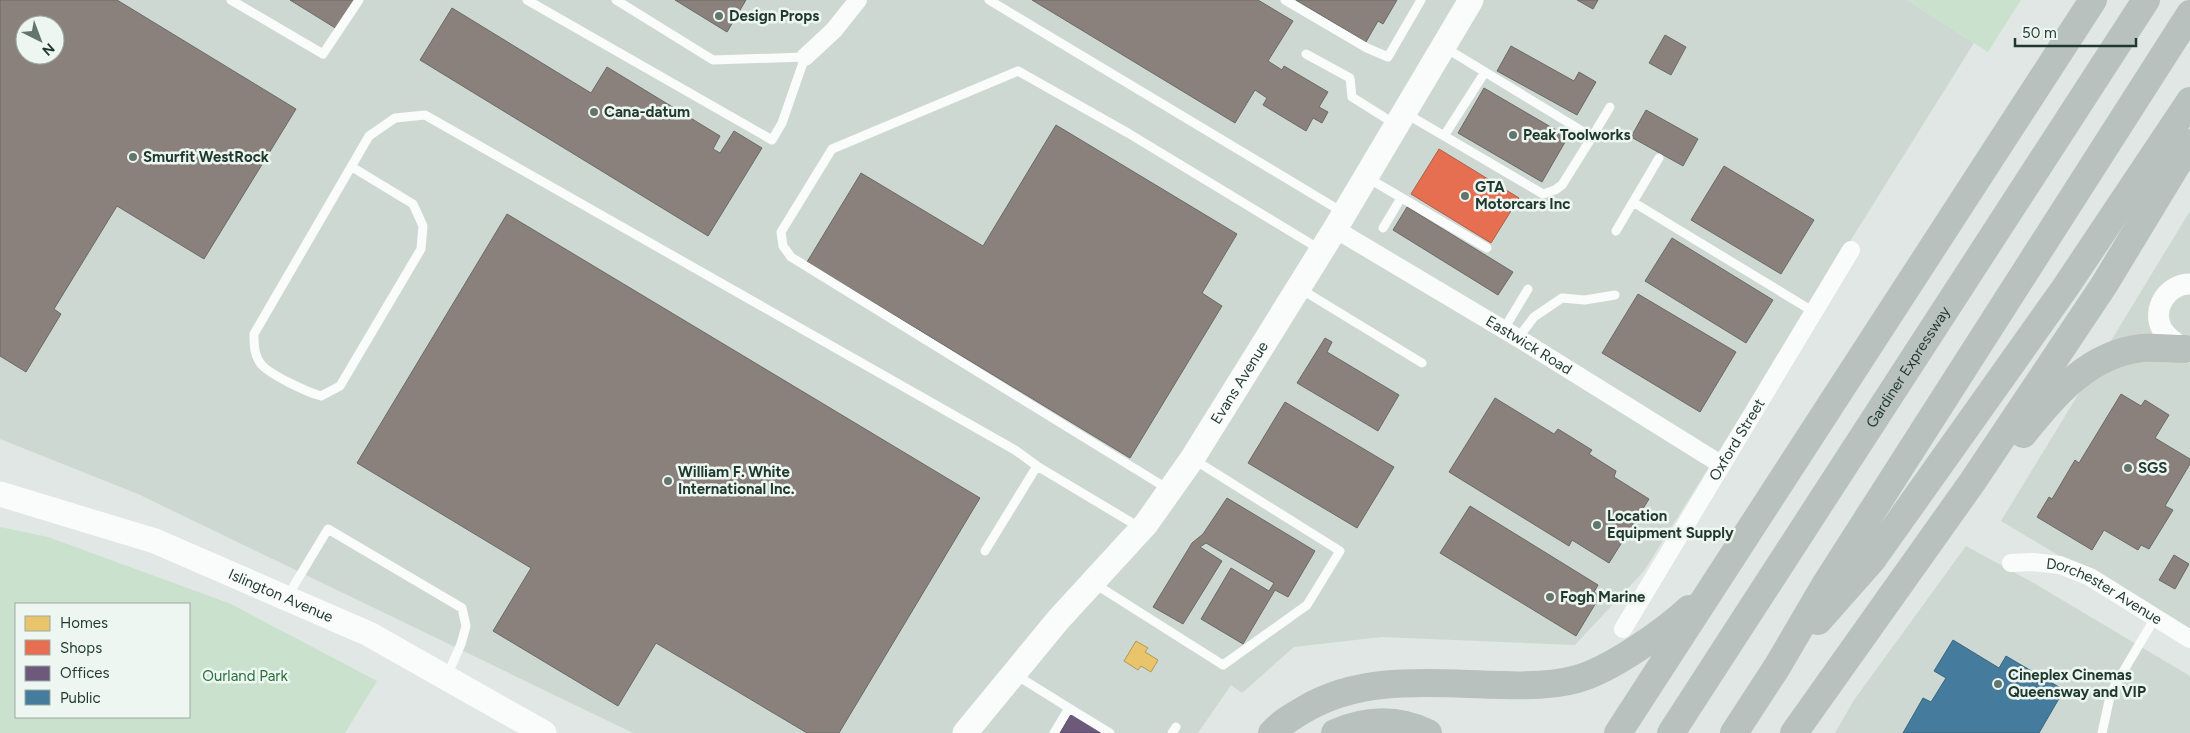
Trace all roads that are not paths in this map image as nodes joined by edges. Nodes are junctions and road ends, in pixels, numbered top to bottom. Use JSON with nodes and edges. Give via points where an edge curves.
{"nodes":[{"id":1,"x":231,"y":0,"type":"edge"},
{"id":2,"x":359,"y":0,"type":"edge"},
{"id":3,"x":527,"y":0,"type":"edge"},
{"id":4,"x":616,"y":0,"type":"edge"},
{"id":5,"x":858,"y":0,"type":"edge"},
{"id":6,"x":989,"y":0,"type":"edge"},
{"id":7,"x":1285,"y":0,"type":"edge"},
{"id":8,"x":1421,"y":0,"type":"edge"},
{"id":9,"x":2072,"y":0,"type":"edge"},
{"id":10,"x":2092,"y":0,"type":"edge"},
{"id":11,"x":2146,"y":0,"type":"edge"},
{"id":12,"x":1468,"y":1,"type":"edge"},
{"id":13,"x":2190,"y":14,"type":"edge"},
{"id":14,"x":1444,"y":47,"type":"junction"},
{"id":15,"x":1306,"y":54,"type":"dead end"},
{"id":16,"x":805,"y":58,"type":"junction"},
{"id":17,"x":1484,"y":72,"type":"junction"},
{"id":18,"x":2190,"y":101,"type":"edge"},
{"id":19,"x":1610,"y":107,"type":"dead end"},
{"id":20,"x":1401,"y":119,"type":"junction"},
{"id":21,"x":1444,"y":136,"type":"junction"},
{"id":22,"x":1592,"y":137,"type":"junction"},
{"id":23,"x":2190,"y":143,"type":"edge"},
{"id":24,"x":1997,"y":146,"type":"junction"},
{"id":25,"x":1659,"y":158,"type":"dead end"},
{"id":26,"x":352,"y":167,"type":"junction"},
{"id":27,"x":1366,"y":177,"type":"junction"},
{"id":28,"x":1401,"y":198,"type":"junction"},
{"id":29,"x":1633,"y":202,"type":"junction"},
{"id":30,"x":1340,"y":221,"type":"junction"},
{"id":31,"x":1383,"y":228,"type":"dead end"},
{"id":32,"x":1616,"y":231,"type":"dead end"},
{"id":33,"x":1487,"y":248,"type":"dead end"},
{"id":34,"x":1322,"y":250,"type":"junction"},
{"id":35,"x":1851,"y":250,"type":"dead end"},
{"id":36,"x":2190,"y":284,"type":"edge"},
{"id":37,"x":1299,"y":288,"type":"junction"},
{"id":38,"x":1528,"y":290,"type":"dead end"},
{"id":39,"x":1615,"y":295,"type":"dead end"},
{"id":40,"x":1814,"y":312,"type":"junction"},
{"id":41,"x":1511,"y":333,"type":"junction"},
{"id":42,"x":2187,"y":350,"type":"edge"},
{"id":43,"x":1422,"y":364,"type":"dead end"},
{"id":44,"x":1192,"y":459,"type":"junction"},
{"id":45,"x":1722,"y":465,"type":"junction"},
{"id":46,"x":1037,"y":466,"type":"junction"},
{"id":47,"x":1973,"y":481,"type":"junction"},
{"id":48,"x":1170,"y":490,"type":"junction"},
{"id":49,"x":0,"y":494,"type":"edge"},
{"id":50,"x":1142,"y":528,"type":"junction"},
{"id":51,"x":985,"y":552,"type":"dead end"},
{"id":52,"x":2011,"y":563,"type":"dead end"},
{"id":53,"x":1093,"y":582,"type":"junction"},
{"id":54,"x":1708,"y":594,"type":"junction"},
{"id":55,"x":286,"y":598,"type":"junction"},
{"id":56,"x":2155,"y":618,"type":"junction"},
{"id":57,"x":1622,"y":629,"type":"dead end"},
{"id":58,"x":2190,"y":639,"type":"edge"},
{"id":59,"x":1777,"y":667,"type":"junction"},
{"id":60,"x":1014,"y":673,"type":"junction"},
{"id":61,"x":446,"y":678,"type":"junction"},
{"id":62,"x":1070,"y":708,"type":"junction"},
{"id":63,"x":1800,"y":726,"type":"edge"},
{"id":64,"x":544,"y":733,"type":"edge"},
{"id":65,"x":965,"y":733,"type":"edge"},
{"id":66,"x":1054,"y":733,"type":"edge"},
{"id":67,"x":1110,"y":733,"type":"edge"},
{"id":68,"x":1272,"y":733,"type":"edge"},
{"id":69,"x":1336,"y":733,"type":"edge"},
{"id":70,"x":1428,"y":733,"type":"edge"},
{"id":71,"x":1618,"y":733,"type":"edge"},
{"id":72,"x":1671,"y":733,"type":"edge"},
{"id":73,"x":1734,"y":733,"type":"edge"},
{"id":74,"x":2102,"y":733,"type":"edge"}],
"edges":[{"from":1,"to":2,"type":"lane","via":[[323,54]]},
{"from":3,"to":16,"type":"lane","via":[[772,140],[782,122]]},
{"from":4,"to":16,"type":"lane","via":[[713,60]]},
{"from":5,"to":16,"type":"street","via":[[834,30]]},
{"from":6,"to":30,"type":"lane"},
{"from":7,"to":8,"type":"lane","via":[[1388,58]]},
{"from":9,"to":24,"type":"highway"},
{"from":10,"to":24,"type":"highway"},
{"from":11,"to":72,"type":"highway","name":"Gardiner Expressway"},
{"from":12,"to":14,"type":"main road","name":"Evans Avenue"},
{"from":13,"to":59,"type":"highway","via":[[1825,585]]},
{"from":14,"to":17,"type":"lane"},
{"from":14,"to":20,"type":"main road","name":"Evans Avenue"},
{"from":15,"to":20,"type":"lane","via":[[1350,78],[1352,97]]},
{"from":17,"to":21,"type":"lane"},
{"from":17,"to":22,"type":"lane"},
{"from":18,"to":59,"type":"highway","via":[[2065,288],[1872,560]]},
{"from":19,"to":22,"type":"lane"},
{"from":20,"to":21,"type":"lane"},
{"from":20,"to":27,"type":"main road","name":"Evans Avenue"},
{"from":21,"to":22,"type":"lane","via":[[1544,194],[1562,185]]},
{"from":23,"to":47,"type":"highway","via":[[2104,285]]},
{"from":24,"to":54,"type":"highway"},
{"from":25,"to":29,"type":"lane"},
{"from":26,"to":26,"type":"lane","via":[[254,334],[254,352],[262,365],[305,392],[321,396],[340,386],[421,249],[422,226],[413,204]]},
{"from":26,"to":46,"type":"lane","via":[[369,136],[395,118],[424,115],[1015,450]]},
{"from":27,"to":28,"type":"lane"},
{"from":27,"to":30,"type":"main road","name":"Evans Avenue"},
{"from":28,"to":31,"type":"lane"},
{"from":28,"to":33,"type":"lane"},
{"from":29,"to":32,"type":"lane"},
{"from":29,"to":40,"type":"lane"},
{"from":30,"to":34,"type":"main road","name":"Evans Avenue"},
{"from":30,"to":41,"type":"street","name":"Eastwick Road"},
{"from":34,"to":37,"type":"main road","name":"Evans Avenue"},
{"from":34,"to":48,"type":"lane","via":[[1018,71],[832,148],[781,232],[783,246],[791,257]]},
{"from":35,"to":40,"type":"street","name":"Oxford Street"},
{"from":36,"to":42,"type":"street","via":[[2168,291],[2160,306],[2161,327]]},
{"from":37,"to":43,"type":"lane"},
{"from":37,"to":44,"type":"main road","name":"Evans Avenue"},
{"from":38,"to":41,"type":"lane"},
{"from":39,"to":41,"type":"lane","via":[[1585,300],[1562,298]]},
{"from":40,"to":45,"type":"street","name":"Oxford Street"},
{"from":41,"to":45,"type":"street","name":"Eastwick Road"},
{"from":42,"to":47,"type":"highway","via":[[2143,348],[2096,361],[2058,392],[2015,444]]},
{"from":44,"to":48,"type":"main road","name":"Evans Avenue"},
{"from":44,"to":53,"type":"lane","via":[[1340,551],[1307,605],[1223,665]]},
{"from":45,"to":57,"type":"street","name":"Oxford Street"},
{"from":46,"to":50,"type":"lane"},
{"from":46,"to":51,"type":"lane"},
{"from":47,"to":63,"type":"highway"},
{"from":48,"to":50,"type":"main road","name":"Evans Avenue"},
{"from":49,"to":55,"type":"main road","name":"Islington Avenue","via":[[155,540]]},
{"from":50,"to":53,"type":"main road","name":"Evans Avenue"},
{"from":52,"to":56,"type":"street","name":"Dorchester Avenue","via":[[2060,565],[2090,577]]},
{"from":53,"to":60,"type":"main road","name":"Evans Avenue"},
{"from":54,"to":68,"type":"highway","via":[[1670,626],[1606,666],[1578,679],[1522,686],[1412,683],[1349,690],[1323,698]]},
{"from":54,"to":71,"type":"highway"},
{"from":55,"to":61,"type":"main road","name":"Islington Avenue","via":[[369,634]]},
{"from":55,"to":61,"type":"lane","via":[[328,528],[462,608],[466,626]]},
{"from":56,"to":58,"type":"street","name":"Dorchester Avenue"},
{"from":56,"to":74,"type":"lane","via":[[2111,692]]},
{"from":59,"to":73,"type":"highway"},
{"from":60,"to":62,"type":"lane"},
{"from":60,"to":65,"type":"main road","name":"Evans Avenue"},
{"from":61,"to":64,"type":"main road","name":"Islington Avenue"},
{"from":62,"to":66,"type":"lane"},
{"from":62,"to":67,"type":"lane"},
{"from":69,"to":70,"type":"highway","via":[[1354,725],[1376,722],[1401,723]]}]}
